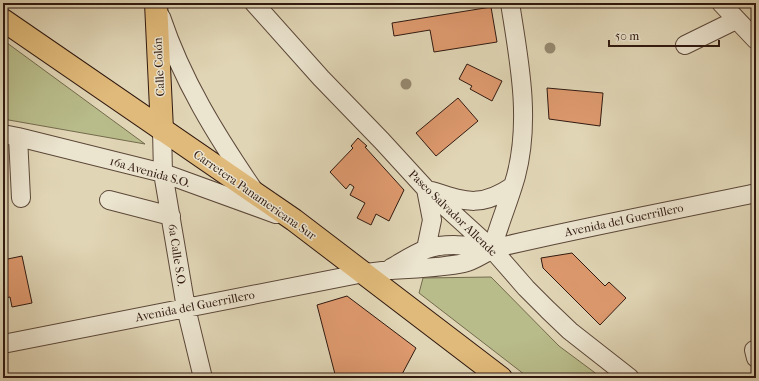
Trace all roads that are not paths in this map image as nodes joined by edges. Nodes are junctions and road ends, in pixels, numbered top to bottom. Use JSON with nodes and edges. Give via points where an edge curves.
{"nodes":[{"id":1,"x":254,"y":3,"type":"edge"},
{"id":2,"x":510,"y":3,"type":"edge"},
{"id":3,"x":721,"y":3,"type":"edge"},
{"id":4,"x":156,"y":4,"type":"edge"},
{"id":5,"x":3,"y":20,"type":"edge"},
{"id":6,"x":736,"y":20,"type":"junction"},
{"id":7,"x":756,"y":40,"type":"edge"},
{"id":8,"x":685,"y":45,"type":"dead end"},
{"id":9,"x":162,"y":130,"type":"junction"},
{"id":10,"x":10,"y":135,"type":"edge"},
{"id":11,"x":164,"y":173,"type":"junction"},
{"id":12,"x":512,"y":186,"type":"junction"},
{"id":13,"x":426,"y":189,"type":"junction"},
{"id":14,"x":756,"y":193,"type":"edge"},
{"id":15,"x":257,"y":195,"type":"junction"},
{"id":16,"x":21,"y":198,"type":"dead end"},
{"id":17,"x":109,"y":200,"type":"dead end"},
{"id":18,"x":171,"y":216,"type":"junction"},
{"id":19,"x":294,"y":220,"type":"junction"},
{"id":20,"x":426,"y":249,"type":"junction"},
{"id":21,"x":492,"y":249,"type":"junction"},
{"id":22,"x":388,"y":269,"type":"junction"},
{"id":23,"x":364,"y":273,"type":"junction"},
{"id":24,"x":186,"y":308,"type":"junction"},
{"id":25,"x":3,"y":344,"type":"edge"},
{"id":26,"x":203,"y":378,"type":"edge"},
{"id":27,"x":501,"y":378,"type":"edge"},
{"id":28,"x":630,"y":378,"type":"edge"}],
"edges":[{"from":1,"to":13,"type":"street","name":"Paseo Salvador Allende"},
{"from":2,"to":12,"type":"street","via":[[522,86],[523,125]]},
{"from":3,"to":6,"type":"street"},
{"from":4,"to":9,"type":"main road","name":"Calle Colón"},
{"from":4,"to":15,"type":"street","via":[[194,96]]},
{"from":5,"to":9,"type":"main road","name":"Carretera Panamericana Sur"},
{"from":6,"to":7,"type":"street"},
{"from":6,"to":8,"type":"street"},
{"from":9,"to":11,"type":"street","name":"6a Calle S.O."},
{"from":9,"to":15,"type":"main road","name":"Carretera Panamericana Sur"},
{"from":10,"to":11,"type":"street","name":"16a Avenida S.O."},
{"from":10,"to":16,"type":"street"},
{"from":11,"to":18,"type":"street","name":"6a Calle S.O."},
{"from":11,"to":19,"type":"street","name":"16a Avenida S.O."},
{"from":12,"to":13,"type":"street","via":[[488,199],[473,202]]},
{"from":12,"to":21,"type":"street"},
{"from":13,"to":20,"type":"street","via":[[432,220]]},
{"from":13,"to":21,"type":"street","name":"Paseo Salvador Allende"},
{"from":14,"to":21,"type":"street","name":"Avenida del Guerrillero"},
{"from":15,"to":19,"type":"main road","name":"Carretera Panamericana Sur"},
{"from":17,"to":18,"type":"street"},
{"from":18,"to":24,"type":"street","name":"6a Calle S.O."},
{"from":19,"to":23,"type":"main road","name":"Carretera Panamericana Sur"},
{"from":20,"to":21,"type":"street","name":"Avenida del Guerrillero","via":[[462,244]]},
{"from":20,"to":22,"type":"street","name":"Avenida del Guerrillero"},
{"from":21,"to":22,"type":"street","name":"Avenida del Guerrillero","via":[[466,262],[424,268]]},
{"from":21,"to":28,"type":"street","name":"Paseo Salvador Allende","via":[[553,316]]},
{"from":22,"to":23,"type":"street","name":"Avenida del Guerrillero"},
{"from":23,"to":24,"type":"street","name":"Avenida del Guerrillero"},
{"from":23,"to":27,"type":"main road","name":"Carretera Panamericana Sur"},
{"from":24,"to":25,"type":"street","name":"Avenida del Guerrillero"},
{"from":24,"to":26,"type":"street","name":"6a Calle S.O."}]}
